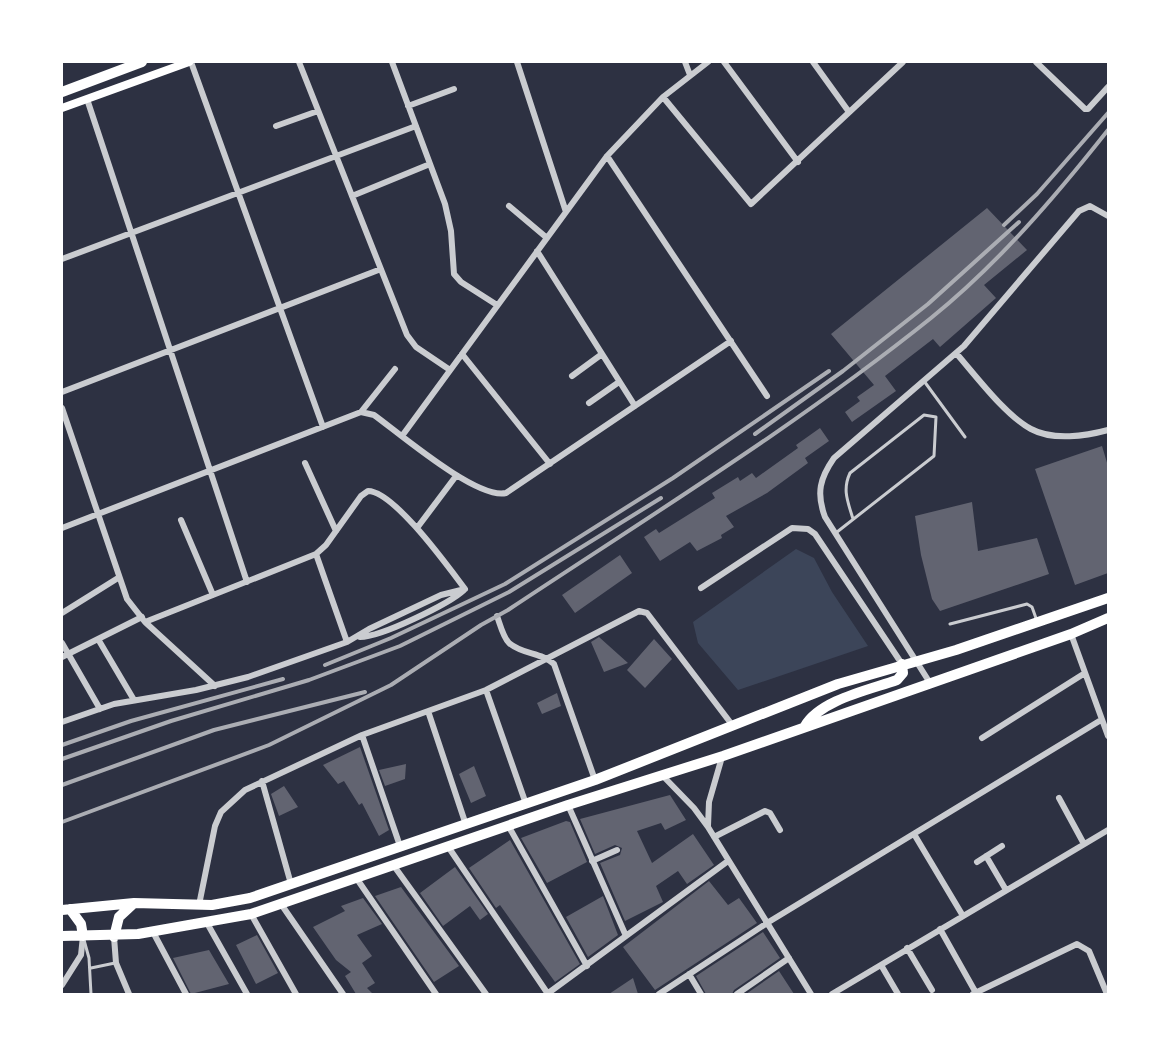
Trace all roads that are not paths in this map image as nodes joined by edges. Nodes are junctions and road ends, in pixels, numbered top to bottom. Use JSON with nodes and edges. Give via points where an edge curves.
{"nodes":[{"id":1,"x":142,"y":62,"type":"edge"},
{"id":2,"x":190,"y":62,"type":"edge"},
{"id":3,"x":299,"y":62,"type":"edge"},
{"id":4,"x":392,"y":62,"type":"edge"},
{"id":5,"x":517,"y":62,"type":"edge"},
{"id":6,"x":685,"y":62,"type":"edge"},
{"id":7,"x":708,"y":62,"type":"edge"},
{"id":8,"x":724,"y":62,"type":"edge"},
{"id":9,"x":813,"y":62,"type":"edge"},
{"id":10,"x":903,"y":62,"type":"edge"},
{"id":11,"x":1036,"y":62,"type":"edge"},
{"id":12,"x":690,"y":75,"type":"junction"},
{"id":13,"x":1108,"y":87,"type":"edge"},
{"id":14,"x":454,"y":89,"type":"dead end"},
{"id":15,"x":62,"y":92,"type":"edge"},
{"id":16,"x":663,"y":97,"type":"junction"},
{"id":17,"x":87,"y":99,"type":"junction"},
{"id":18,"x":408,"y":106,"type":"junction"},
{"id":19,"x":62,"y":108,"type":"edge"},
{"id":20,"x":318,"y":111,"type":"junction"},
{"id":21,"x":849,"y":112,"type":"junction"},
{"id":22,"x":276,"y":126,"type":"dead end"},
{"id":23,"x":416,"y":126,"type":"junction"},
{"id":24,"x":336,"y":156,"type":"junction"},
{"id":25,"x":607,"y":156,"type":"junction"},
{"id":26,"x":798,"y":162,"type":"junction"},
{"id":27,"x":430,"y":164,"type":"junction"},
{"id":28,"x":239,"y":192,"type":"junction"},
{"id":29,"x":352,"y":196,"type":"junction"},
{"id":30,"x":509,"y":206,"type":"dead end"},
{"id":31,"x":566,"y":212,"type":"junction"},
{"id":32,"x":1108,"y":216,"type":"edge"},
{"id":33,"x":132,"y":232,"type":"junction"},
{"id":34,"x":546,"y":238,"type":"junction"},
{"id":35,"x":537,"y":251,"type":"junction"},
{"id":36,"x":62,"y":259,"type":"edge"},
{"id":37,"x":381,"y":269,"type":"junction"},
{"id":38,"x":497,"y":305,"type":"junction"},
{"id":39,"x":280,"y":308,"type":"junction"},
{"id":40,"x":731,"y":341,"type":"junction"},
{"id":41,"x":170,"y":350,"type":"junction"},
{"id":42,"x":956,"y":353,"type":"junction"},
{"id":43,"x":462,"y":354,"type":"junction"},
{"id":44,"x":602,"y":354,"type":"junction"},
{"id":45,"x":395,"y":369,"type":"dead end"},
{"id":46,"x":450,"y":370,"type":"junction"},
{"id":47,"x":572,"y":376,"type":"dead end"},
{"id":48,"x":924,"y":381,"type":"junction"},
{"id":49,"x":619,"y":382,"type":"junction"},
{"id":50,"x":62,"y":392,"type":"edge"},
{"id":51,"x":766,"y":396,"type":"dead end"},
{"id":52,"x":589,"y":403,"type":"dead end"},
{"id":53,"x":634,"y":406,"type":"junction"},
{"id":54,"x":62,"y":408,"type":"edge"},
{"id":55,"x":361,"y":412,"type":"junction"},
{"id":56,"x":323,"y":427,"type":"junction"},
{"id":57,"x":1108,"y":432,"type":"edge"},
{"id":58,"x":402,"y":436,"type":"junction"},
{"id":59,"x":965,"y":437,"type":"dead end"},
{"id":60,"x":305,"y":463,"type":"dead end"},
{"id":61,"x":550,"y":464,"type":"junction"},
{"id":62,"x":210,"y":470,"type":"junction"},
{"id":63,"x":456,"y":476,"type":"junction"},
{"id":64,"x":96,"y":514,"type":"junction"},
{"id":65,"x":853,"y":519,"type":"junction"},
{"id":66,"x":181,"y":520,"type":"dead end"},
{"id":67,"x":62,"y":528,"type":"edge"},
{"id":68,"x":417,"y":528,"type":"junction"},
{"id":69,"x":336,"y":531,"type":"junction"},
{"id":70,"x":835,"y":533,"type":"junction"},
{"id":71,"x":316,"y":554,"type":"junction"},
{"id":72,"x":118,"y":578,"type":"junction"},
{"id":73,"x":247,"y":582,"type":"junction"},
{"id":74,"x":701,"y":588,"type":"dead end"},
{"id":75,"x":213,"y":595,"type":"junction"},
{"id":76,"x":1108,"y":598,"type":"edge"},
{"id":77,"x":62,"y":613,"type":"edge"},
{"id":78,"x":497,"y":616,"type":"dead end"},
{"id":79,"x":1108,"y":618,"type":"edge"},
{"id":80,"x":143,"y":620,"type":"junction"},
{"id":81,"x":950,"y":624,"type":"dead end"},
{"id":82,"x":1038,"y":624,"type":"junction"},
{"id":83,"x":1071,"y":634,"type":"junction"},
{"id":84,"x":98,"y":639,"type":"junction"},
{"id":85,"x":347,"y":642,"type":"junction"},
{"id":86,"x":62,"y":643,"type":"edge"},
{"id":87,"x":65,"y":655,"type":"edge"},
{"id":88,"x":549,"y":659,"type":"junction"},
{"id":89,"x":917,"y":660,"type":"junction"},
{"id":90,"x":902,"y":664,"type":"junction"},
{"id":91,"x":1084,"y":673,"type":"junction"},
{"id":92,"x":930,"y":683,"type":"junction"},
{"id":93,"x":215,"y":686,"type":"junction"},
{"id":94,"x":486,"y":690,"type":"junction"},
{"id":95,"x":134,"y":700,"type":"junction"},
{"id":96,"x":100,"y":709,"type":"junction"},
{"id":97,"x":428,"y":711,"type":"junction"},
{"id":98,"x":1101,"y":720,"type":"junction"},
{"id":99,"x":62,"y":722,"type":"edge"},
{"id":100,"x":805,"y":726,"type":"junction"},
{"id":101,"x":734,"y":727,"type":"junction"},
{"id":102,"x":362,"y":735,"type":"junction"},
{"id":103,"x":1108,"y":736,"type":"edge"},
{"id":104,"x":982,"y":738,"type":"dead end"},
{"id":105,"x":723,"y":756,"type":"junction"},
{"id":106,"x":661,"y":775,"type":"junction"},
{"id":107,"x":595,"y":780,"type":"junction"},
{"id":108,"x":262,"y":781,"type":"junction"},
{"id":109,"x":1059,"y":798,"type":"dead end"},
{"id":110,"x":526,"y":804,"type":"junction"},
{"id":111,"x":568,"y":805,"type":"junction"},
{"id":112,"x":466,"y":825,"type":"junction"},
{"id":113,"x":509,"y":827,"type":"junction"},
{"id":114,"x":708,"y":827,"type":"junction"},
{"id":115,"x":780,"y":830,"type":"dead end"},
{"id":116,"x":1108,"y":830,"type":"edge"},
{"id":117,"x":914,"y":834,"type":"junction"},
{"id":118,"x":714,"y":837,"type":"junction"},
{"id":119,"x":1084,"y":844,"type":"junction"},
{"id":120,"x":400,"y":846,"type":"junction"},
{"id":121,"x":1002,"y":846,"type":"dead end"},
{"id":122,"x":449,"y":848,"type":"junction"},
{"id":123,"x":617,"y":850,"type":"dead end"},
{"id":124,"x":986,"y":856,"type":"junction"},
{"id":125,"x":592,"y":861,"type":"junction"},
{"id":126,"x":728,"y":861,"type":"junction"},
{"id":127,"x":977,"y":862,"type":"dead end"},
{"id":128,"x":394,"y":866,"type":"junction"},
{"id":129,"x":357,"y":879,"type":"junction"},
{"id":130,"x":291,"y":884,"type":"junction"},
{"id":131,"x":1006,"y":890,"type":"junction"},
{"id":132,"x":134,"y":903,"type":"junction"},
{"id":133,"x":281,"y":904,"type":"junction"},
{"id":134,"x":199,"y":906,"type":"junction"},
{"id":135,"x":66,"y":910,"type":"edge"},
{"id":136,"x":251,"y":914,"type":"junction"},
{"id":137,"x":963,"y":916,"type":"junction"},
{"id":138,"x":207,"y":923,"type":"junction"},
{"id":139,"x":767,"y":923,"type":"junction"},
{"id":140,"x":940,"y":929,"type":"junction"},
{"id":141,"x":153,"y":932,"type":"junction"},
{"id":142,"x":62,"y":936,"type":"edge"},
{"id":143,"x":83,"y":936,"type":"junction"},
{"id":144,"x":114,"y":936,"type":"junction"},
{"id":145,"x":626,"y":936,"type":"junction"},
{"id":146,"x":907,"y":948,"type":"junction"},
{"id":147,"x":789,"y":958,"type":"junction"},
{"id":148,"x":116,"y":963,"type":"junction"},
{"id":149,"x":881,"y":965,"type":"junction"},
{"id":150,"x":586,"y":966,"type":"junction"},
{"id":151,"x":91,"y":968,"type":"junction"},
{"id":152,"x":689,"y":974,"type":"junction"},
{"id":153,"x":62,"y":985,"type":"edge"},
{"id":154,"x":932,"y":990,"type":"dead end"},
{"id":155,"x":91,"y":994,"type":"edge"},
{"id":156,"x":129,"y":994,"type":"edge"},
{"id":157,"x":186,"y":994,"type":"edge"},
{"id":158,"x":247,"y":994,"type":"edge"},
{"id":159,"x":296,"y":994,"type":"edge"},
{"id":160,"x":343,"y":994,"type":"edge"},
{"id":161,"x":436,"y":994,"type":"edge"},
{"id":162,"x":486,"y":994,"type":"edge"},
{"id":163,"x":548,"y":994,"type":"edge"},
{"id":164,"x":659,"y":994,"type":"edge"},
{"id":165,"x":700,"y":994,"type":"edge"},
{"id":166,"x":737,"y":994,"type":"edge"},
{"id":167,"x":811,"y":994,"type":"edge"},
{"id":168,"x":832,"y":994,"type":"edge"},
{"id":169,"x":898,"y":994,"type":"edge"},
{"id":170,"x":975,"y":994,"type":"edge"},
{"id":171,"x":1107,"y":994,"type":"edge"}],
"edges":[{"from":1,"to":15,"type":"highway"},
{"from":2,"to":17,"type":"main road"},
{"from":2,"to":28,"type":"street"},
{"from":3,"to":20,"type":"street"},
{"from":4,"to":18,"type":"street"},
{"from":5,"to":31,"type":"street"},
{"from":6,"to":12,"type":"street"},
{"from":7,"to":12,"type":"street"},
{"from":8,"to":26,"type":"street"},
{"from":9,"to":21,"type":"street"},
{"from":10,"to":21,"type":"street"},
{"from":11,"to":13,"type":"street","via":[[1083,108],[1088,109]]},
{"from":12,"to":16,"type":"street"},
{"from":14,"to":18,"type":"street"},
{"from":16,"to":25,"type":"street"},
{"from":16,"to":26,"type":"street","via":[[751,204]]},
{"from":17,"to":19,"type":"main road"},
{"from":17,"to":33,"type":"street"},
{"from":18,"to":23,"type":"street"},
{"from":20,"to":22,"type":"street"},
{"from":20,"to":24,"type":"street"},
{"from":21,"to":26,"type":"street"},
{"from":23,"to":24,"type":"street"},
{"from":23,"to":27,"type":"street"},
{"from":24,"to":28,"type":"street"},
{"from":24,"to":29,"type":"street"},
{"from":25,"to":31,"type":"street"},
{"from":25,"to":40,"type":"street"},
{"from":27,"to":29,"type":"street"},
{"from":27,"to":38,"type":"street","via":[[449,217],[454,274]]},
{"from":28,"to":33,"type":"street"},
{"from":28,"to":39,"type":"street"},
{"from":29,"to":37,"type":"street"},
{"from":30,"to":34,"type":"street"},
{"from":31,"to":34,"type":"street"},
{"from":32,"to":42,"type":"street","via":[[1098,208],[1079,211]]},
{"from":33,"to":36,"type":"street"},
{"from":33,"to":41,"type":"street"},
{"from":34,"to":35,"type":"street"},
{"from":35,"to":38,"type":"street"},
{"from":35,"to":44,"type":"street"},
{"from":37,"to":39,"type":"street"},
{"from":37,"to":46,"type":"street","via":[[410,342]]},
{"from":38,"to":43,"type":"street"},
{"from":39,"to":41,"type":"street"},
{"from":39,"to":56,"type":"street"},
{"from":40,"to":51,"type":"street"},
{"from":40,"to":53,"type":"street"},
{"from":41,"to":50,"type":"street"},
{"from":41,"to":62,"type":"street"},
{"from":42,"to":48,"type":"street"},
{"from":42,"to":57,"type":"street","via":[[1032,430],[1080,436]]},
{"from":43,"to":46,"type":"street"},
{"from":43,"to":61,"type":"street"},
{"from":44,"to":47,"type":"street"},
{"from":44,"to":49,"type":"street"},
{"from":45,"to":55,"type":"street"},
{"from":46,"to":58,"type":"street"},
{"from":48,"to":59,"type":"lane"},
{"from":48,"to":70,"type":"street","via":[[834,458],[823,474],[819,488],[821,506]]},
{"from":49,"to":52,"type":"street"},
{"from":49,"to":53,"type":"street"},
{"from":53,"to":61,"type":"street"},
{"from":54,"to":64,"type":"street"},
{"from":55,"to":56,"type":"street"},
{"from":55,"to":58,"type":"street","via":[[374,415]]},
{"from":56,"to":62,"type":"street"},
{"from":58,"to":63,"type":"street"},
{"from":60,"to":69,"type":"street"},
{"from":61,"to":63,"type":"street","via":[[506,493],[496,493]]},
{"from":62,"to":64,"type":"street"},
{"from":62,"to":73,"type":"street"},
{"from":63,"to":68,"type":"street"},
{"from":64,"to":67,"type":"street"},
{"from":64,"to":72,"type":"street"},
{"from":65,"to":65,"type":"lane","via":[[934,456],[936,417],[924,415],[850,473],[845,483]]},
{"from":65,"to":70,"type":"lane"},
{"from":66,"to":75,"type":"street"},
{"from":68,"to":69,"type":"street","via":[[372,491],[361,496]]},
{"from":68,"to":85,"type":"street","via":[[465,589],[441,595]]},
{"from":69,"to":71,"type":"street"},
{"from":70,"to":89,"type":"street"},
{"from":71,"to":73,"type":"street"},
{"from":71,"to":85,"type":"street"},
{"from":72,"to":77,"type":"street"},
{"from":72,"to":80,"type":"street"},
{"from":73,"to":75,"type":"street"},
{"from":74,"to":90,"type":"street","via":[[792,528],[808,529]]},
{"from":75,"to":80,"type":"street"},
{"from":76,"to":82,"type":"highway"},
{"from":78,"to":88,"type":"street","via":[[507,642]]},
{"from":79,"to":83,"type":"highway"},
{"from":80,"to":84,"type":"street"},
{"from":80,"to":93,"type":"street"},
{"from":81,"to":82,"type":"lane","via":[[1027,604]]},
{"from":82,"to":89,"type":"highway"},
{"from":83,"to":91,"type":"street"},
{"from":83,"to":92,"type":"highway"},
{"from":84,"to":87,"type":"street"},
{"from":84,"to":95,"type":"street"},
{"from":85,"to":93,"type":"street"},
{"from":86,"to":87,"type":"street"},
{"from":87,"to":96,"type":"street"},
{"from":88,"to":94,"type":"street"},
{"from":88,"to":101,"type":"street","via":[[642,611]]},
{"from":88,"to":107,"type":"street","via":[[557,670]]},
{"from":89,"to":90,"type":"highway"},
{"from":89,"to":92,"type":"street"},
{"from":90,"to":100,"type":"highway","via":[[903,674],[897,680],[824,707],[811,715]]},
{"from":90,"to":101,"type":"highway","via":[[796,700]]},
{"from":91,"to":98,"type":"street"},
{"from":91,"to":104,"type":"street"},
{"from":92,"to":100,"type":"highway"},
{"from":93,"to":95,"type":"street"},
{"from":94,"to":97,"type":"street"},
{"from":94,"to":110,"type":"street"},
{"from":95,"to":96,"type":"street"},
{"from":96,"to":99,"type":"street"},
{"from":97,"to":102,"type":"street"},
{"from":97,"to":112,"type":"street"},
{"from":98,"to":103,"type":"street"},
{"from":98,"to":117,"type":"street"},
{"from":100,"to":105,"type":"highway"},
{"from":101,"to":107,"type":"highway"},
{"from":102,"to":108,"type":"street"},
{"from":102,"to":120,"type":"street"},
{"from":105,"to":106,"type":"highway"},
{"from":105,"to":114,"type":"street","via":[[709,802]]},
{"from":106,"to":111,"type":"highway"},
{"from":106,"to":114,"type":"street","via":[[687,799]]},
{"from":107,"to":110,"type":"highway"},
{"from":108,"to":130,"type":"street"},
{"from":108,"to":134,"type":"street","via":[[245,790],[221,812]]},
{"from":109,"to":119,"type":"street"},
{"from":110,"to":112,"type":"highway"},
{"from":111,"to":113,"type":"highway"},
{"from":111,"to":125,"type":"street"},
{"from":112,"to":120,"type":"highway"},
{"from":113,"to":122,"type":"highway"},
{"from":113,"to":150,"type":"street"},
{"from":114,"to":118,"type":"street"},
{"from":115,"to":118,"type":"street","via":[[765,811]]},
{"from":116,"to":119,"type":"street"},
{"from":117,"to":137,"type":"street"},
{"from":117,"to":139,"type":"street"},
{"from":118,"to":126,"type":"street"},
{"from":119,"to":131,"type":"street"},
{"from":120,"to":130,"type":"highway"},
{"from":121,"to":124,"type":"street"},
{"from":122,"to":128,"type":"highway"},
{"from":122,"to":163,"type":"street"},
{"from":123,"to":125,"type":"street"},
{"from":124,"to":127,"type":"street"},
{"from":124,"to":131,"type":"street"},
{"from":125,"to":145,"type":"street"},
{"from":126,"to":139,"type":"street"},
{"from":126,"to":145,"type":"street"},
{"from":128,"to":129,"type":"highway"},
{"from":128,"to":162,"type":"street"},
{"from":129,"to":133,"type":"highway"},
{"from":129,"to":161,"type":"street"},
{"from":130,"to":134,"type":"highway","via":[[237,901]]},
{"from":131,"to":137,"type":"street"},
{"from":132,"to":134,"type":"highway"},
{"from":132,"to":135,"type":"highway"},
{"from":132,"to":144,"type":"highway","via":[[119,917]]},
{"from":133,"to":136,"type":"highway"},
{"from":133,"to":160,"type":"street"},
{"from":135,"to":143,"type":"highway","via":[[81,924]]},
{"from":136,"to":138,"type":"highway"},
{"from":136,"to":159,"type":"street"},
{"from":137,"to":140,"type":"street"},
{"from":138,"to":141,"type":"highway"},
{"from":138,"to":158,"type":"street"},
{"from":139,"to":147,"type":"street"},
{"from":139,"to":152,"type":"street"},
{"from":140,"to":146,"type":"street"},
{"from":140,"to":170,"type":"street"},
{"from":141,"to":144,"type":"highway"},
{"from":141,"to":157,"type":"street"},
{"from":142,"to":143,"type":"highway"},
{"from":143,"to":144,"type":"highway"},
{"from":143,"to":151,"type":"lane"},
{"from":143,"to":153,"type":"street","via":[[78,963]]},
{"from":144,"to":148,"type":"street"},
{"from":145,"to":150,"type":"street"},
{"from":146,"to":149,"type":"street"},
{"from":146,"to":154,"type":"street"},
{"from":147,"to":166,"type":"street"},
{"from":147,"to":167,"type":"street"},
{"from":148,"to":151,"type":"lane"},
{"from":148,"to":156,"type":"street"},
{"from":149,"to":168,"type":"street"},
{"from":149,"to":169,"type":"street"},
{"from":150,"to":163,"type":"street"},
{"from":151,"to":155,"type":"lane"},
{"from":152,"to":164,"type":"street"},
{"from":152,"to":165,"type":"street"},
{"from":170,"to":171,"type":"street","via":[[1072,945],[1082,944],[1089,951]]}]}
